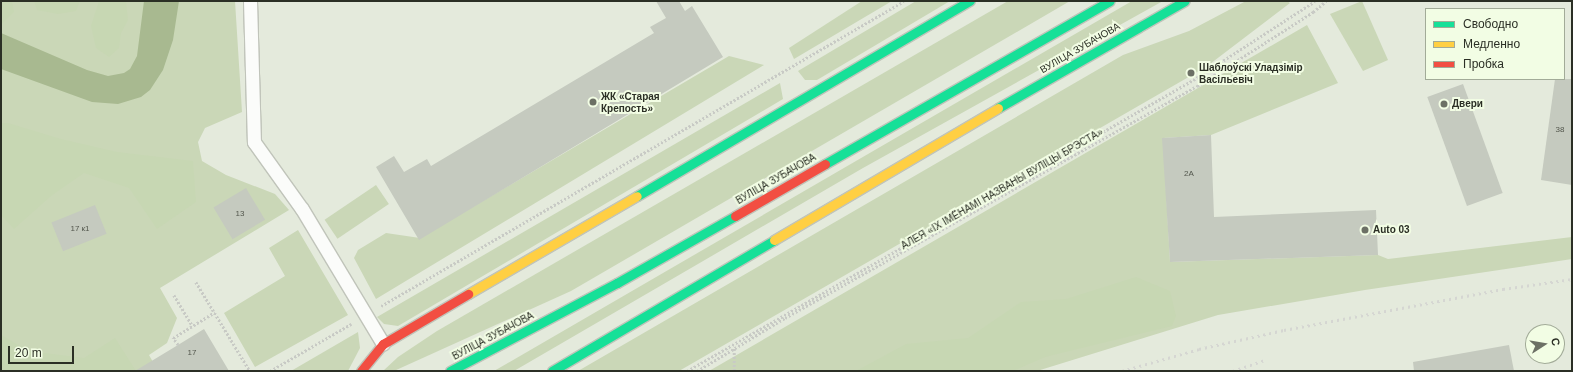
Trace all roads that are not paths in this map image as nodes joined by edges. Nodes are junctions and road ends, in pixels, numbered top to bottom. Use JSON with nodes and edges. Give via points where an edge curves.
{"nodes":[{"id":1,"x":250,"y":1,"type":"edge"},
{"id":2,"x":970,"y":1,"type":"edge"},
{"id":3,"x":1110,"y":1,"type":"edge"},
{"id":4,"x":1185,"y":1,"type":"edge"},
{"id":5,"x":383,"y":344,"type":"junction"},
{"id":6,"x":361,"y":371,"type":"edge"},
{"id":7,"x":450,"y":371,"type":"edge"},
{"id":8,"x":552,"y":371,"type":"edge"}],
"edges":[{"from":1,"to":5,"type":"lane","via":[[254,142],[302,209]]},
{"from":2,"to":5,"type":"main road"},
{"from":3,"to":7,"type":"main road","name":"ВУЛІЦА ЗУБАЧОВА","via":[[617,283]]},
{"from":4,"to":8,"type":"main road","name":"ВУЛІЦА ЗУБАЧОВА","via":[[978,119]]},
{"from":5,"to":6,"type":"main road"}]}
